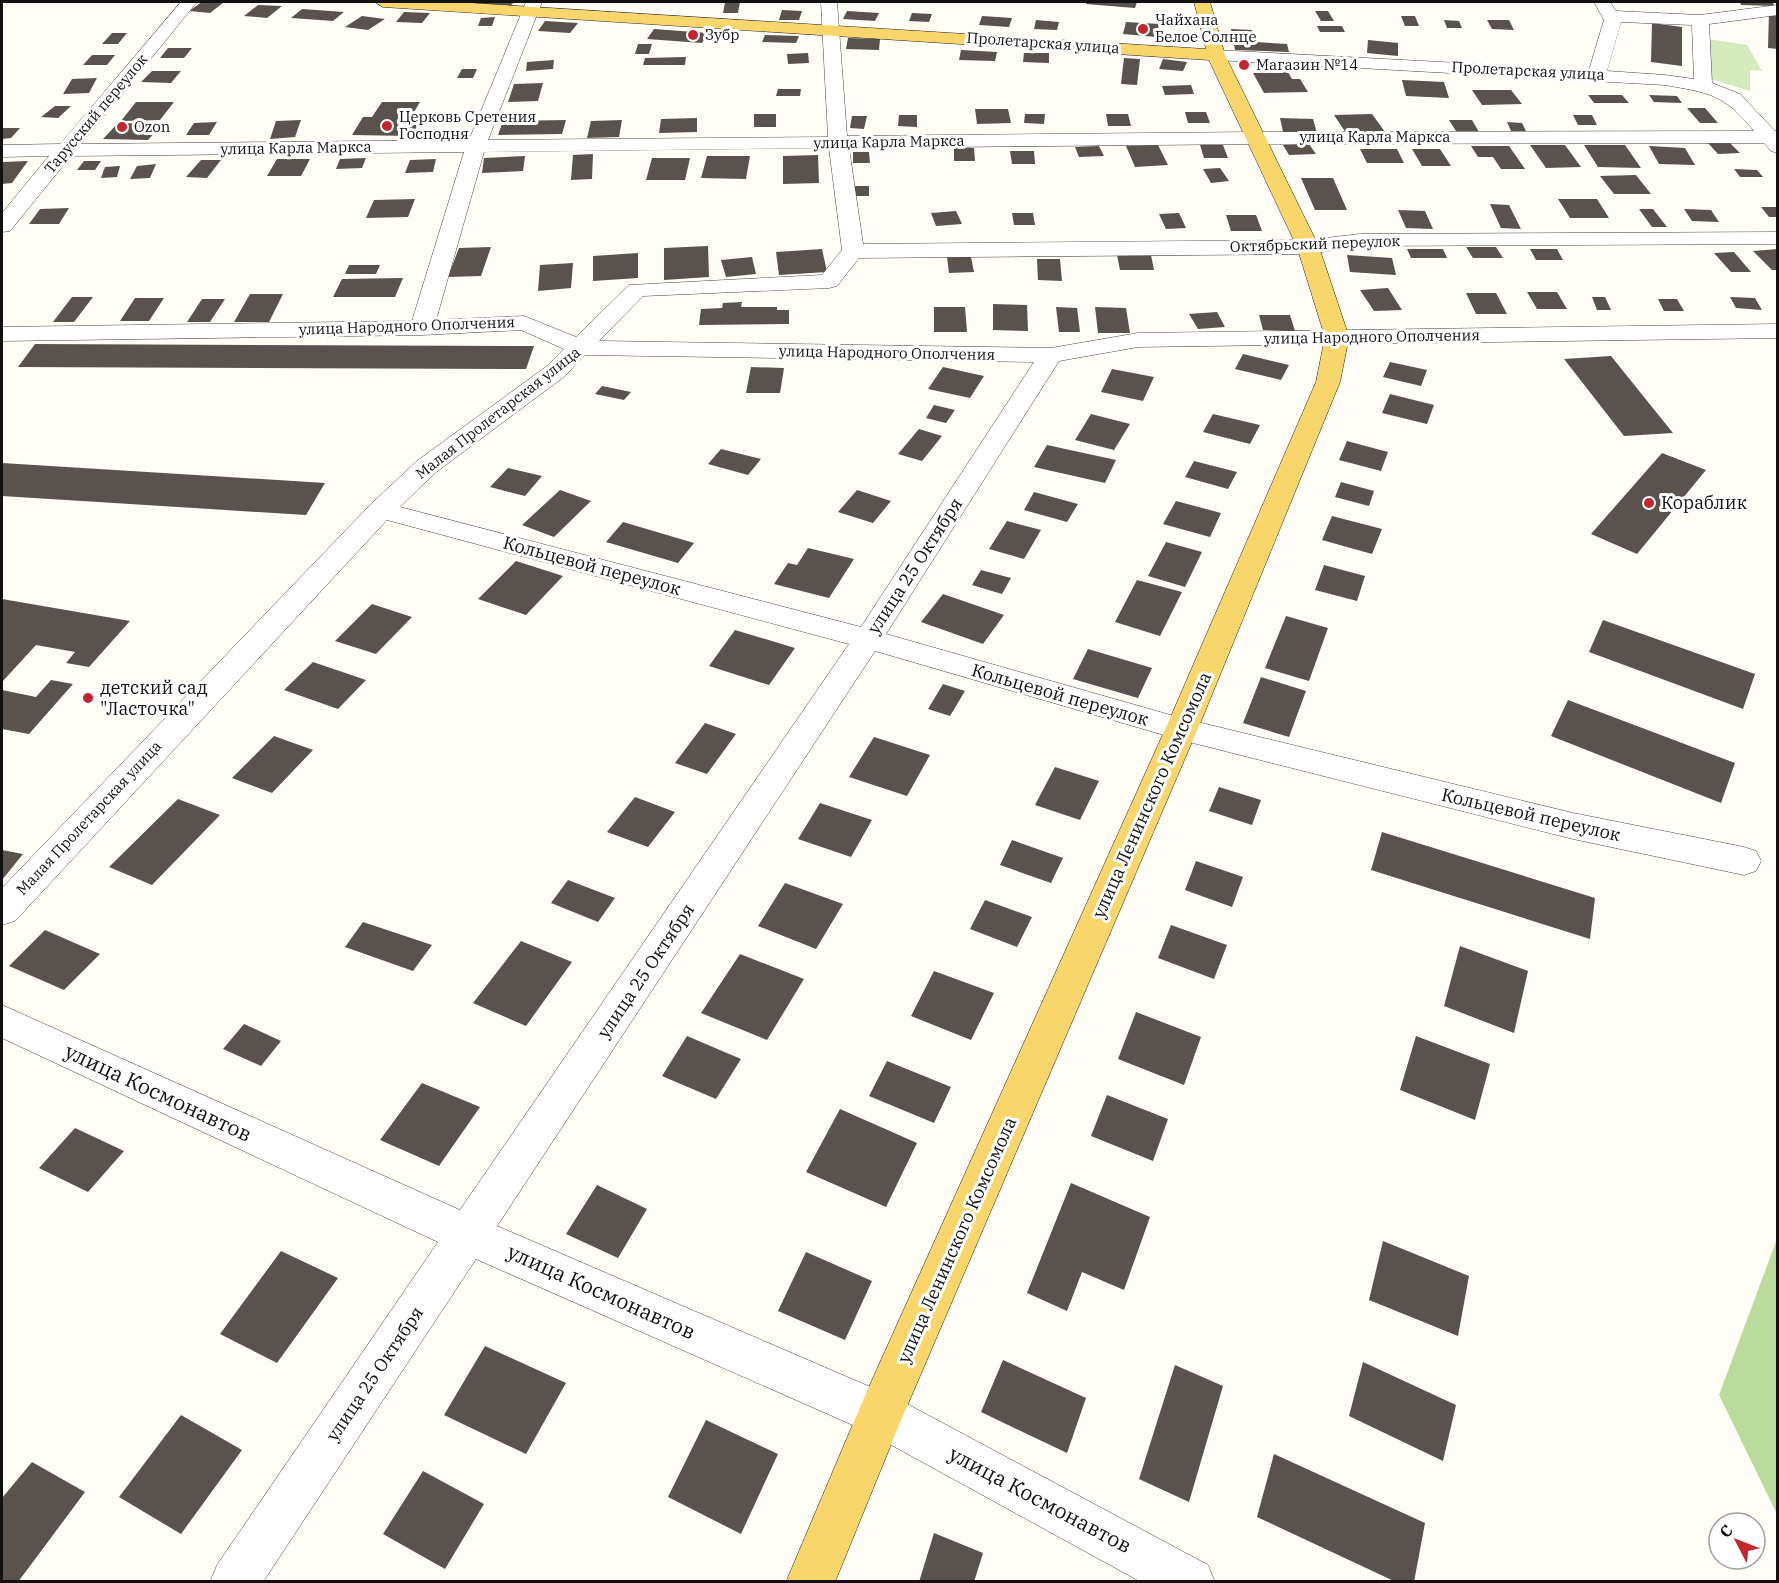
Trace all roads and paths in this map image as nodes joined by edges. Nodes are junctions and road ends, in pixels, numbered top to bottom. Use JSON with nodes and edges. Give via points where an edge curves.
{"nodes":[{"id":1,"x":189,"y":2,"type":"edge"},
{"id":2,"x":383,"y":2,"type":"edge"},
{"id":3,"x":829,"y":2,"type":"edge"},
{"id":4,"x":1202,"y":2,"type":"edge"},
{"id":5,"x":532,"y":6,"type":"edge"},
{"id":6,"x":1607,"y":9,"type":"edge"},
{"id":7,"x":1778,"y":10,"type":"edge"},
{"id":8,"x":1700,"y":20,"type":"junction"},
{"id":9,"x":831,"y":29,"type":"junction"},
{"id":10,"x":1216,"y":55,"type":"junction"},
{"id":11,"x":1597,"y":75,"type":"junction"},
{"id":12,"x":1703,"y":86,"type":"junction"},
{"id":13,"x":1775,"y":135,"type":"edge"},
{"id":14,"x":1254,"y":138,"type":"junction"},
{"id":15,"x":838,"y":142,"type":"junction"},
{"id":16,"x":476,"y":146,"type":"junction"},
{"id":17,"x":67,"y":150,"type":"junction"},
{"id":18,"x":2,"y":151,"type":"edge"},
{"id":19,"x":2,"y":226,"type":"edge"},
{"id":20,"x":1778,"y":238,"type":"edge"},
{"id":21,"x":1308,"y":247,"type":"junction"},
{"id":22,"x":853,"y":251,"type":"junction"},
{"id":23,"x":422,"y":328,"type":"junction"},
{"id":24,"x":1778,"y":331,"type":"edge"},
{"id":25,"x":2,"y":334,"type":"edge"},
{"id":26,"x":1337,"y":337,"type":"junction"},
{"id":27,"x":581,"y":348,"type":"junction"},
{"id":28,"x":1051,"y":356,"type":"junction"},
{"id":29,"x":381,"y":510,"type":"junction"},
{"id":30,"x":868,"y":639,"type":"junction"},
{"id":31,"x":1181,"y":729,"type":"junction"},
{"id":32,"x":1744,"y":861,"type":"dead end"},
{"id":33,"x":2,"y":911,"type":"edge"},
{"id":34,"x":2,"y":1021,"type":"edge"},
{"id":35,"x":469,"y":1235,"type":"junction"},
{"id":36,"x":880,"y":1414,"type":"junction"},
{"id":37,"x":234,"y":1581,"type":"edge"},
{"id":38,"x":810,"y":1581,"type":"edge"},
{"id":39,"x":1191,"y":1581,"type":"edge"}],
"edges":[{"from":1,"to":17,"type":"street","name":"Тарусский переулок"},
{"from":2,"to":5,"type":"main road","name":"Пролетарская улица"},
{"from":3,"to":9,"type":"street"},
{"from":4,"to":10,"type":"main road","name":"улица Ленинского Комсомола"},
{"from":5,"to":9,"type":"main road","name":"Пролетарская улица"},
{"from":5,"to":16,"type":"street"},
{"from":6,"to":8,"type":"street"},
{"from":6,"to":11,"type":"street","via":[[1613,20]]},
{"from":7,"to":8,"type":"street"},
{"from":8,"to":12,"type":"street"},
{"from":9,"to":10,"type":"main road","name":"Пролетарская улица"},
{"from":9,"to":15,"type":"street"},
{"from":10,"to":11,"type":"street","name":"Пролетарская улица"},
{"from":10,"to":14,"type":"main road","name":"улица Ленинского Комсомола"},
{"from":11,"to":12,"type":"street","name":"Пролетарская улица"},
{"from":12,"to":13,"type":"street","name":"Пролетарская улица","via":[[1731,97]]},
{"from":13,"to":14,"type":"street","name":"улица Карла Маркса"},
{"from":14,"to":15,"type":"street","name":"улица Карла Маркса"},
{"from":14,"to":21,"type":"main road","name":"улица Ленинского Комсомола"},
{"from":15,"to":16,"type":"street","name":"улица Карла Маркса"},
{"from":15,"to":22,"type":"street"},
{"from":16,"to":17,"type":"street","name":"улица Карла Маркса"},
{"from":16,"to":23,"type":"street"},
{"from":17,"to":18,"type":"street","name":"улица Карла Маркса"},
{"from":17,"to":19,"type":"street","name":"Тарусский переулок"},
{"from":20,"to":21,"type":"street","name":"Октябрьский переулок","via":[[1360,240]]},
{"from":21,"to":22,"type":"street","name":"Октябрьский переулок"},
{"from":21,"to":26,"type":"main road","name":"улица Ленинского Комсомола"},
{"from":22,"to":27,"type":"street","name":"Малая Пролетарская улица","via":[[829,281],[637,290]]},
{"from":23,"to":25,"type":"street","name":"улица Народного Ополчения"},
{"from":23,"to":27,"type":"street","name":"улица Народного Ополчения","via":[[524,322]]},
{"from":24,"to":26,"type":"street","name":"улица Народного Ополчения"},
{"from":26,"to":28,"type":"street","name":"улица Народного Ополчения","via":[[1138,340]]},
{"from":26,"to":31,"type":"main road","name":"улица Ленинского Комсомола","via":[[1328,382]]},
{"from":27,"to":28,"type":"street","name":"улица Народного Ополчения"},
{"from":27,"to":29,"type":"street","name":"Малая Пролетарская улица","via":[[426,467]]},
{"from":28,"to":30,"type":"street","name":"улица 25 Октября"},
{"from":29,"to":30,"type":"street","name":"Кольцевой переулок"},
{"from":29,"to":33,"type":"street","name":"Малая Пролетарская улица"},
{"from":30,"to":31,"type":"street","name":"Кольцевой переулок"},
{"from":30,"to":35,"type":"street","name":"улица 25 Октября"},
{"from":31,"to":32,"type":"street","name":"Кольцевой переулок","via":[[1573,826]]},
{"from":31,"to":36,"type":"main road","name":"улица Ленинского Комсомола"},
{"from":34,"to":35,"type":"street","name":"улица Космонавтов"},
{"from":35,"to":36,"type":"street","name":"улица Космонавтов"},
{"from":35,"to":37,"type":"street","name":"улица 25 Октября"},
{"from":36,"to":38,"type":"main road","name":"улица Ленинского Комсомола"},
{"from":36,"to":39,"type":"street","name":"улица Космонавтов"}]}
